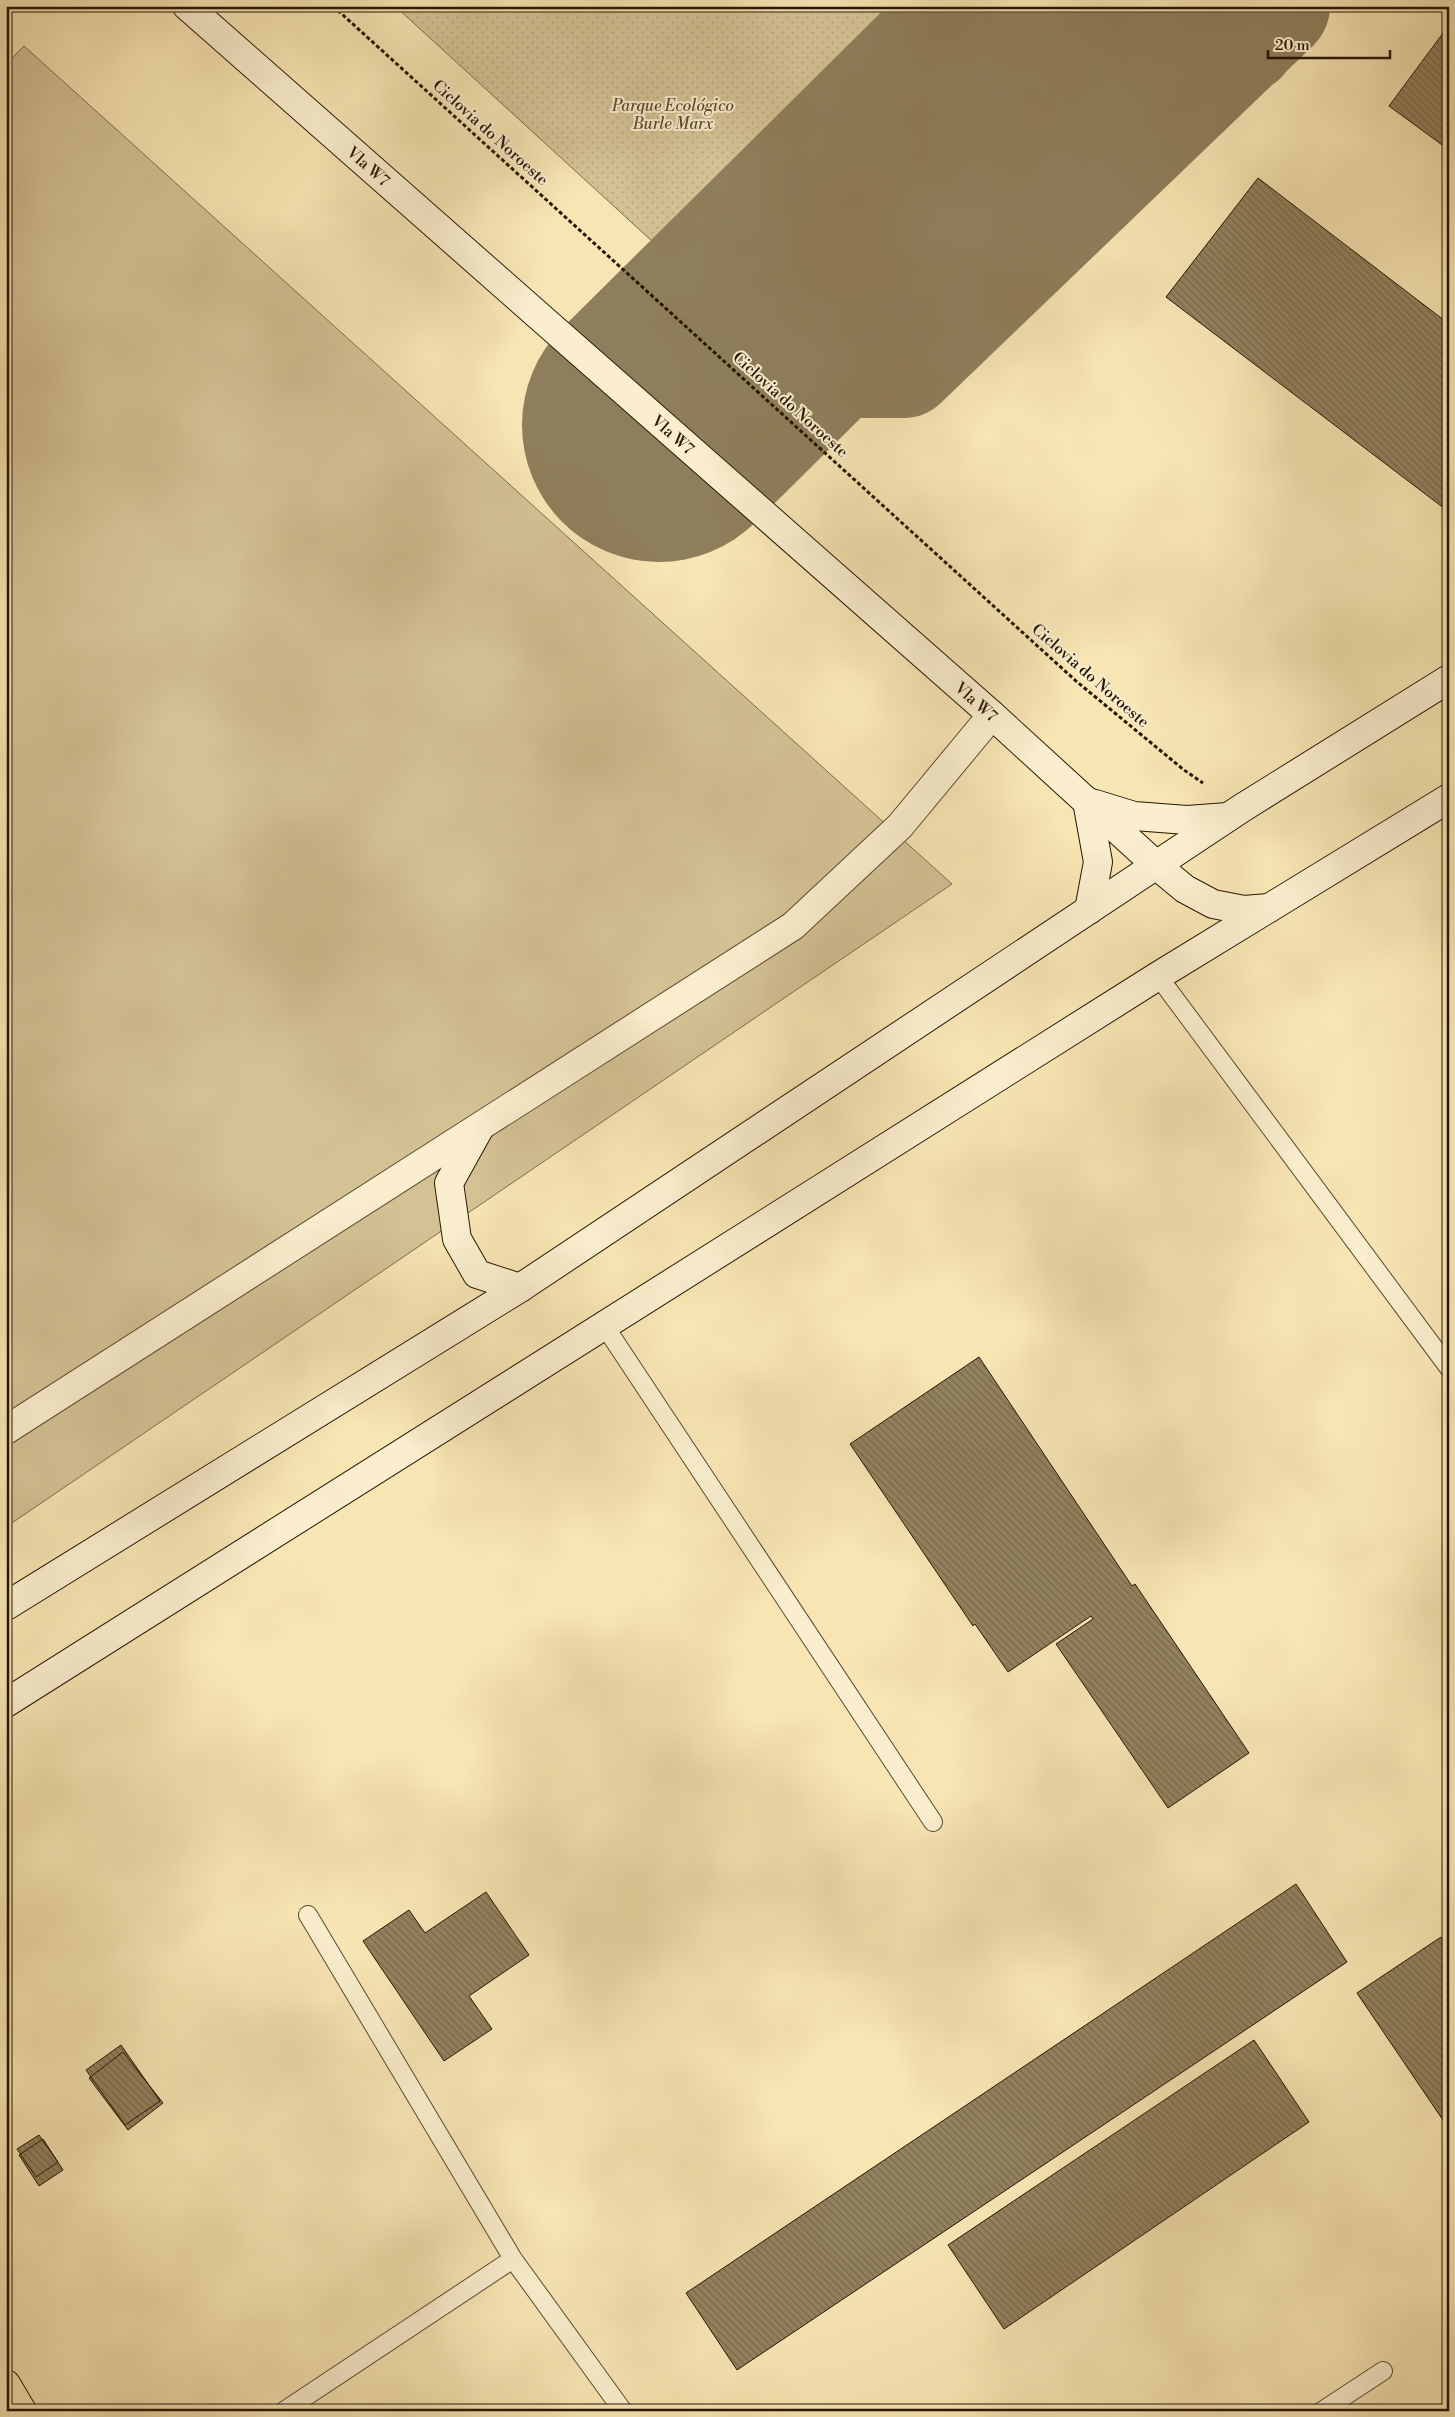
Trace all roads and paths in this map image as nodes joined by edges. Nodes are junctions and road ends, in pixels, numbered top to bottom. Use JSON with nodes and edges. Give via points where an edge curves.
{"nodes":[{"id":1,"x":187,"y":6,"type":"edge"},
{"id":2,"x":333,"y":6,"type":"edge"},
{"id":3,"x":1449,"y":678,"type":"edge"},
{"id":4,"x":992,"y":715,"type":"junction"},
{"id":5,"x":1449,"y":798,"type":"edge"},
{"id":6,"x":1087,"y":801,"type":"junction"},
{"id":7,"x":1235,"y":812,"type":"junction"},
{"id":8,"x":1156,"y":866,"type":"junction"},
{"id":9,"x":1272,"y":907,"type":"junction"},
{"id":10,"x":1089,"y":910,"type":"junction"},
{"id":11,"x":1158,"y":976,"type":"junction"},
{"id":12,"x":479,"y":1129,"type":"junction"},
{"id":13,"x":520,"y":1288,"type":"junction"},
{"id":14,"x":604,"y":1325,"type":"junction"},
{"id":15,"x":1449,"y":1368,"type":"edge"},
{"id":16,"x":6,"y":1430,"type":"edge"},
{"id":17,"x":6,"y":1606,"type":"edge"},
{"id":18,"x":6,"y":1703,"type":"edge"},
{"id":19,"x":933,"y":1822,"type":"dead end"},
{"id":20,"x":308,"y":1915,"type":"dead end"},
{"id":21,"x":512,"y":2258,"type":"junction"},
{"id":22,"x":1384,"y":2371,"type":"dead end"},
{"id":23,"x":6,"y":2384,"type":"edge"},
{"id":24,"x":22,"y":2411,"type":"edge"},
{"id":25,"x":284,"y":2411,"type":"edge"},
{"id":26,"x":623,"y":2411,"type":"edge"},
{"id":27,"x":1322,"y":2411,"type":"edge"}],
"edges":[{"from":1,"to":4,"type":"main road","name":"Vla W7"},
{"from":2,"to":7,"type":"path","name":"Ciclovia do Noroeste","via":[[1076,681]]},
{"from":3,"to":7,"type":"main road"},
{"from":4,"to":6,"type":"main road","name":"Vla W7"},
{"from":4,"to":12,"type":"main road","via":[[900,826],[793,926]]},
{"from":5,"to":9,"type":"main road"},
{"from":6,"to":7,"type":"main road","via":[[1134,816],[1187,820]]},
{"from":6,"to":8,"type":"main road","name":"Vla W7"},
{"from":6,"to":10,"type":"main road","via":[[1098,862]]},
{"from":7,"to":8,"type":"main road"},
{"from":8,"to":9,"type":"main road","name":"Vla W7","via":[[1185,889],[1213,904],[1244,910]]},
{"from":8,"to":10,"type":"main road"},
{"from":9,"to":11,"type":"main road"},
{"from":10,"to":13,"type":"main road"},
{"from":11,"to":14,"type":"main road"},
{"from":11,"to":15,"type":"lane"},
{"from":12,"to":13,"type":"main road","via":[[449,1184],[457,1239],[477,1274]]},
{"from":12,"to":16,"type":"main road"},
{"from":13,"to":17,"type":"main road"},
{"from":14,"to":18,"type":"main road"},
{"from":14,"to":19,"type":"lane"},
{"from":20,"to":21,"type":"lane"},
{"from":21,"to":25,"type":"lane"},
{"from":21,"to":26,"type":"lane"},
{"from":22,"to":27,"type":"lane"},
{"from":23,"to":24,"type":"main road"}]}
